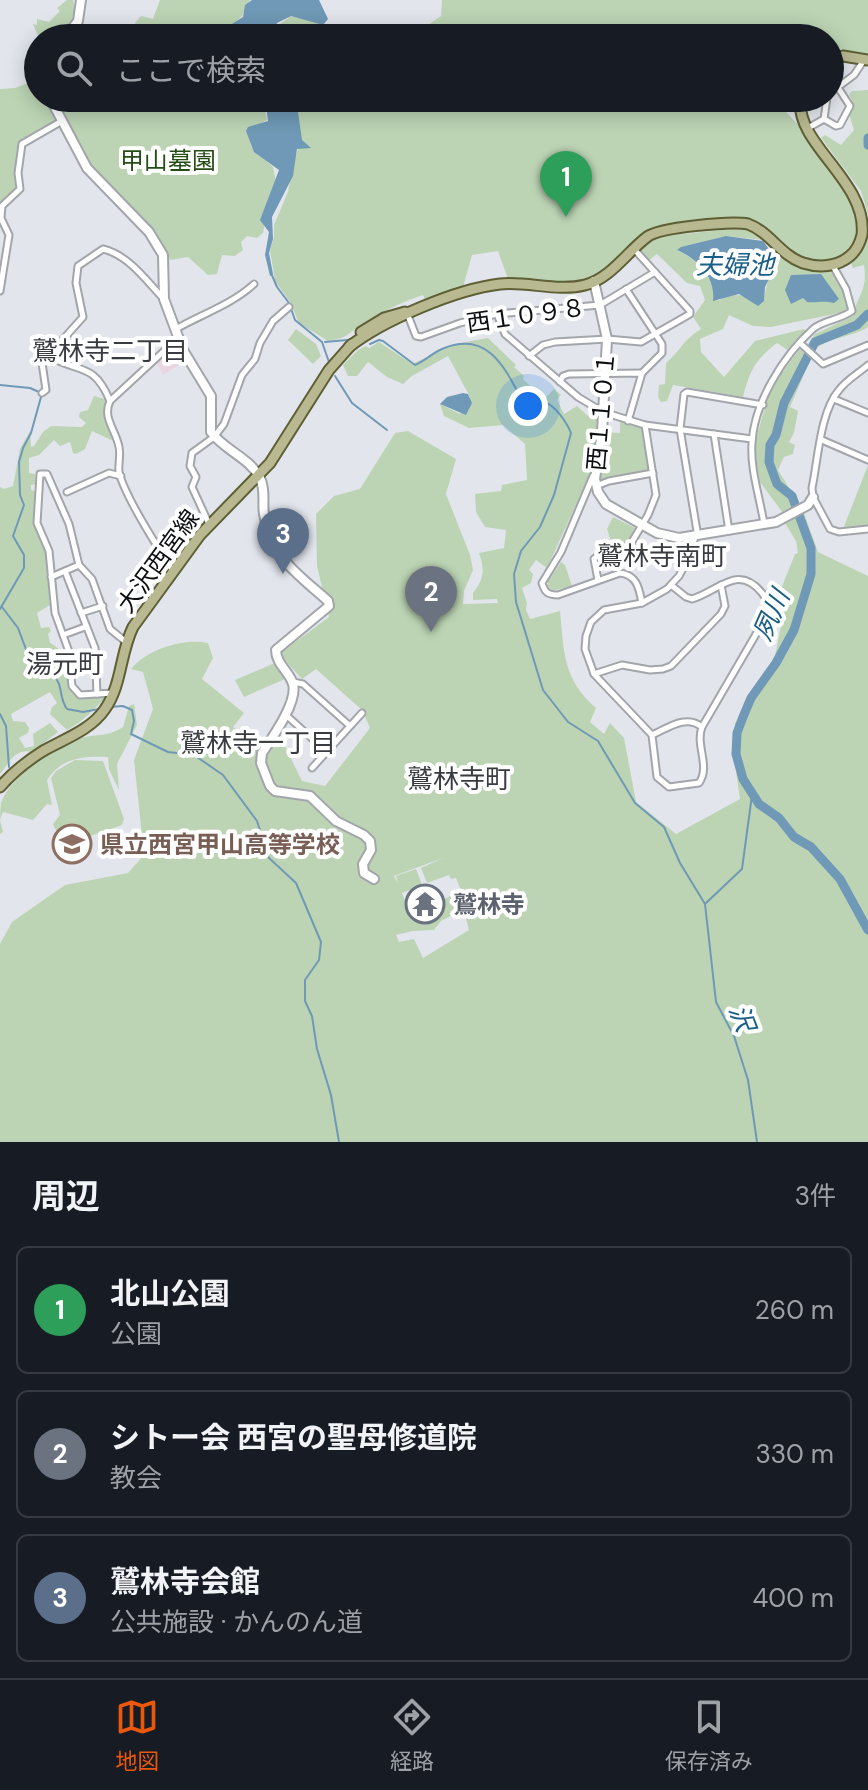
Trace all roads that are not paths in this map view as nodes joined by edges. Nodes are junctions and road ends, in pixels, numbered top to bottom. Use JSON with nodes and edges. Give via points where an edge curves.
{"nodes":[{"id":1,"x":81,"y":0,"type":"edge"},
{"id":2,"x":76,"y":24,"type":"edge"},
{"id":3,"x":844,"y":56,"type":"edge"},
{"id":4,"x":866,"y":59,"type":"edge"},
{"id":5,"x":844,"y":81,"type":"edge"},
{"id":6,"x":844,"y":97,"type":"edge"},
{"id":7,"x":57,"y":112,"type":"edge"},
{"id":8,"x":801,"y":112,"type":"edge"},
{"id":9,"x":825,"y":112,"type":"edge"},
{"id":10,"x":824,"y":119,"type":"junction"},
{"id":11,"x":62,"y":121,"type":"junction"},
{"id":12,"x":808,"y":128,"type":"junction"},
{"id":13,"x":634,"y":249,"type":"junction"},
{"id":14,"x":833,"y":265,"type":"junction"},
{"id":15,"x":655,"y":272,"type":"junction"},
{"id":16,"x":594,"y":281,"type":"junction"},
{"id":17,"x":254,"y":284,"type":"dead end"},
{"id":18,"x":626,"y":289,"type":"junction"},
{"id":19,"x":0,"y":291,"type":"edge"},
{"id":20,"x":164,"y":299,"type":"junction"},
{"id":21,"x":600,"y":305,"type":"junction"},
{"id":22,"x":289,"y":307,"type":"dead end"},
{"id":23,"x":410,"y":312,"type":"junction"},
{"id":24,"x":497,"y":314,"type":"junction"},
{"id":25,"x":177,"y":333,"type":"junction"},
{"id":26,"x":655,"y":336,"type":"junction"},
{"id":27,"x":607,"y":339,"type":"junction"},
{"id":28,"x":868,"y":345,"type":"edge"},
{"id":29,"x":803,"y":346,"type":"junction"},
{"id":30,"x":47,"y":355,"type":"junction"},
{"id":31,"x":529,"y":356,"type":"junction"},
{"id":32,"x":868,"y":365,"type":"edge"},
{"id":33,"x":606,"y":372,"type":"junction"},
{"id":34,"x":642,"y":373,"type":"junction"},
{"id":35,"x":560,"y":382,"type":"junction"},
{"id":36,"x":42,"y":393,"type":"dead end"},
{"id":37,"x":834,"y":399,"type":"junction"},
{"id":38,"x":110,"y":401,"type":"junction"},
{"id":39,"x":763,"y":405,"type":"junction"},
{"id":40,"x":603,"y":412,"type":"junction"},
{"id":41,"x":868,"y":413,"type":"edge"},
{"id":42,"x":628,"y":421,"type":"junction"},
{"id":43,"x":645,"y":425,"type":"junction"},
{"id":44,"x":680,"y":429,"type":"junction"},
{"id":45,"x":714,"y":434,"type":"junction"},
{"id":46,"x":214,"y":437,"type":"junction"},
{"id":47,"x":752,"y":439,"type":"junction"},
{"id":48,"x":822,"y":440,"type":"junction"},
{"id":49,"x":868,"y":460,"type":"edge"},
{"id":50,"x":596,"y":468,"type":"junction"},
{"id":51,"x":653,"y":473,"type":"junction"},
{"id":52,"x":259,"y":475,"type":"junction"},
{"id":53,"x":121,"y":476,"type":"junction"},
{"id":54,"x":596,"y":486,"type":"junction"},
{"id":55,"x":67,"y":492,"type":"dead end"},
{"id":56,"x":813,"y":497,"type":"junction"},
{"id":57,"x":209,"y":524,"type":"junction"},
{"id":58,"x":764,"y":524,"type":"junction"},
{"id":59,"x":642,"y":525,"type":"junction"},
{"id":60,"x":868,"y":529,"type":"edge"},
{"id":61,"x":729,"y":531,"type":"junction"},
{"id":62,"x":695,"y":536,"type":"junction"},
{"id":63,"x":79,"y":565,"type":"junction"},
{"id":64,"x":65,"y":571,"type":"junction"},
{"id":65,"x":173,"y":571,"type":"junction"},
{"id":66,"x":51,"y":577,"type":"junction"},
{"id":67,"x":598,"y":580,"type":"junction"},
{"id":68,"x":671,"y":585,"type":"junction"},
{"id":69,"x":721,"y":585,"type":"junction"},
{"id":70,"x":642,"y":603,"type":"junction"},
{"id":71,"x":103,"y":606,"type":"junction"},
{"id":72,"x":81,"y":613,"type":"junction"},
{"id":73,"x":85,"y":627,"type":"junction"},
{"id":74,"x":63,"y":635,"type":"junction"},
{"id":75,"x":126,"y":642,"type":"junction"},
{"id":76,"x":594,"y":674,"type":"junction"},
{"id":77,"x":293,"y":682,"type":"junction"},
{"id":78,"x":114,"y":693,"type":"junction"},
{"id":79,"x":97,"y":694,"type":"junction"},
{"id":80,"x":362,"y":713,"type":"dead end"},
{"id":81,"x":285,"y":714,"type":"junction"},
{"id":82,"x":350,"y":726,"type":"junction"},
{"id":83,"x":702,"y":727,"type":"junction"},
{"id":84,"x":652,"y":735,"type":"junction"},
{"id":85,"x":327,"y":752,"type":"junction"},
{"id":86,"x":312,"y":768,"type":"dead end"},
{"id":87,"x":0,"y":787,"type":"edge"},
{"id":88,"x":374,"y":879,"type":"dead end"}],
"edges":[{"from":1,"to":2,"type":"street"},
{"from":3,"to":4,"type":"main road"},
{"from":4,"to":5,"type":"street"},
{"from":6,"to":10,"type":"street","via":[[850,106],[840,125]]},
{"from":7,"to":11,"type":"street"},
{"from":8,"to":12,"type":"main road"},
{"from":9,"to":10,"type":"street"},
{"from":10,"to":12,"type":"street"},
{"from":11,"to":19,"type":"street","via":[[22,144],[20,189],[2,206],[9,235]]},
{"from":11,"to":20,"type":"street","via":[[87,168],[149,232],[163,255]]},
{"from":12,"to":14,"type":"main road","via":[[851,184],[864,217],[857,248]]},
{"from":13,"to":14,"type":"main road","via":[[663,230],[740,222],[760,229],[792,259]]},
{"from":13,"to":15,"type":"street"},
{"from":13,"to":16,"type":"main road"},
{"from":14,"to":29,"type":"street","via":[[852,311],[815,327]]},
{"from":15,"to":18,"type":"street","name":"西１０９８"},
{"from":15,"to":26,"type":"street","via":[[690,314]]},
{"from":16,"to":21,"type":"street","name":"西１１０１"},
{"from":16,"to":23,"type":"main road","name":"大沢西宮線","via":[[575,286],[500,284]]},
{"from":17,"to":25,"type":"street","via":[[237,300],[196,317]]},
{"from":18,"to":21,"type":"street","name":"西１０９８"},
{"from":18,"to":26,"type":"street"},
{"from":20,"to":25,"type":"street"},
{"from":20,"to":30,"type":"street","via":[[126,259],[103,249],[78,266],[83,317]]},
{"from":21,"to":24,"type":"street","name":"西１０９８"},
{"from":21,"to":27,"type":"street","name":"西１１０１"},
{"from":22,"to":46,"type":"street","via":[[260,343]]},
{"from":23,"to":24,"type":"street","name":"西１０９８","via":[[416,336],[421,337]]},
{"from":23,"to":52,"type":"main road","name":"大沢西宮線","via":[[369,325],[329,370]]},
{"from":24,"to":31,"type":"street","via":[[503,332]]},
{"from":25,"to":38,"type":"street"},
{"from":25,"to":46,"type":"street","via":[[211,396],[209,425]]},
{"from":26,"to":27,"type":"street","via":[[641,342]]},
{"from":26,"to":34,"type":"street","via":[[662,353]]},
{"from":27,"to":31,"type":"street","via":[[549,343]]},
{"from":27,"to":33,"type":"street","name":"西１１０１"},
{"from":28,"to":29,"type":"street","via":[[826,363]]},
{"from":29,"to":39,"type":"street","via":[[768,386]]},
{"from":30,"to":36,"type":"street","via":[[41,369],[46,390]]},
{"from":30,"to":38,"type":"street","via":[[92,374]]},
{"from":31,"to":35,"type":"street"},
{"from":32,"to":37,"type":"street"},
{"from":33,"to":34,"type":"street"},
{"from":33,"to":35,"type":"street","via":[[566,374]]},
{"from":33,"to":40,"type":"street","name":"西１１０１"},
{"from":34,"to":42,"type":"street"},
{"from":35,"to":40,"type":"street"},
{"from":37,"to":41,"type":"street"},
{"from":37,"to":48,"type":"street"},
{"from":38,"to":53,"type":"street","via":[[107,417],[121,451]]},
{"from":39,"to":44,"type":"street","via":[[687,392]]},
{"from":39,"to":47,"type":"street"},
{"from":40,"to":42,"type":"street"},
{"from":40,"to":50,"type":"street","name":"西１１０１"},
{"from":42,"to":43,"type":"street"},
{"from":43,"to":44,"type":"street"},
{"from":43,"to":51,"type":"street"},
{"from":44,"to":45,"type":"street"},
{"from":44,"to":62,"type":"street"},
{"from":45,"to":47,"type":"street"},
{"from":45,"to":61,"type":"street"},
{"from":46,"to":52,"type":"street"},
{"from":46,"to":57,"type":"street","via":[[192,453],[190,463],[196,477],[192,487]]},
{"from":47,"to":58,"type":"street"},
{"from":48,"to":49,"type":"street"},
{"from":48,"to":56,"type":"street"},
{"from":50,"to":54,"type":"street","name":"西１１０１"},
{"from":50,"to":67,"type":"street","via":[[561,552],[542,583],[549,595],[558,595]]},
{"from":51,"to":54,"type":"street"},
{"from":51,"to":59,"type":"street","via":[[656,495]]},
{"from":52,"to":57,"type":"main road","name":"大沢西宮線"},
{"from":52,"to":77,"type":"street","via":[[265,489],[264,517],[281,559],[329,606],[276,650]]},
{"from":53,"to":55,"type":"street","via":[[105,474]]},
{"from":53,"to":65,"type":"street"},
{"from":54,"to":59,"type":"street","name":"西１１０１","via":[[609,507]]},
{"from":56,"to":58,"type":"street","name":"西１１０１","via":[[790,516]]},
{"from":56,"to":60,"type":"street","via":[[830,529]]},
{"from":57,"to":65,"type":"main road","name":"大沢西宮線"},
{"from":58,"to":61,"type":"street","name":"西１１０１"},
{"from":59,"to":62,"type":"street","name":"西１１０１","via":[[670,537]]},
{"from":59,"to":67,"type":"street","via":[[630,545],[594,559]]},
{"from":61,"to":62,"type":"street","name":"西１１０１"},
{"from":62,"to":68,"type":"street","via":[[685,567]]},
{"from":63,"to":64,"type":"street"},
{"from":63,"to":66,"type":"street","via":[[69,524],[40,474],[37,523],[47,544]]},
{"from":63,"to":71,"type":"street","via":[[92,579]]},
{"from":64,"to":66,"type":"street"},
{"from":64,"to":72,"type":"street"},
{"from":65,"to":75,"type":"main road","name":"大沢西宮線"},
{"from":66,"to":74,"type":"street"},
{"from":67,"to":70,"type":"street","via":[[629,574]]},
{"from":68,"to":69,"type":"street","via":[[692,599]]},
{"from":68,"to":70,"type":"street"},
{"from":69,"to":76,"type":"street","via":[[721,614],[671,666],[650,670],[622,665]]},
{"from":69,"to":83,"type":"street","via":[[747,579],[766,597],[767,612]]},
{"from":70,"to":76,"type":"street","via":[[604,610],[591,622],[585,649]]},
{"from":71,"to":72,"type":"street"},
{"from":71,"to":75,"type":"street","via":[[110,629]]},
{"from":72,"to":73,"type":"street"},
{"from":73,"to":74,"type":"street"},
{"from":73,"to":79,"type":"street","via":[[95,648]]},
{"from":74,"to":79,"type":"street","via":[[72,686],[80,695]]},
{"from":75,"to":78,"type":"main road","name":"大沢西宮線"},
{"from":76,"to":84,"type":"street"},
{"from":77,"to":81,"type":"street"},
{"from":77,"to":82,"type":"street","via":[[303,684]]},
{"from":78,"to":79,"type":"street"},
{"from":78,"to":87,"type":"main road","name":"大沢西宮線","via":[[85,729],[25,763]]},
{"from":80,"to":82,"type":"street"},
{"from":81,"to":85,"type":"street"},
{"from":81,"to":88,"type":"street","via":[[262,753],[270,786],[285,794],[310,796],[336,821],[364,835],[371,850],[364,873]]},
{"from":82,"to":85,"type":"street"},
{"from":83,"to":84,"type":"street","via":[[681,722]]},
{"from":83,"to":84,"type":"street","via":[[705,774],[689,786],[669,787],[657,777]]},
{"from":85,"to":86,"type":"street"}]}
